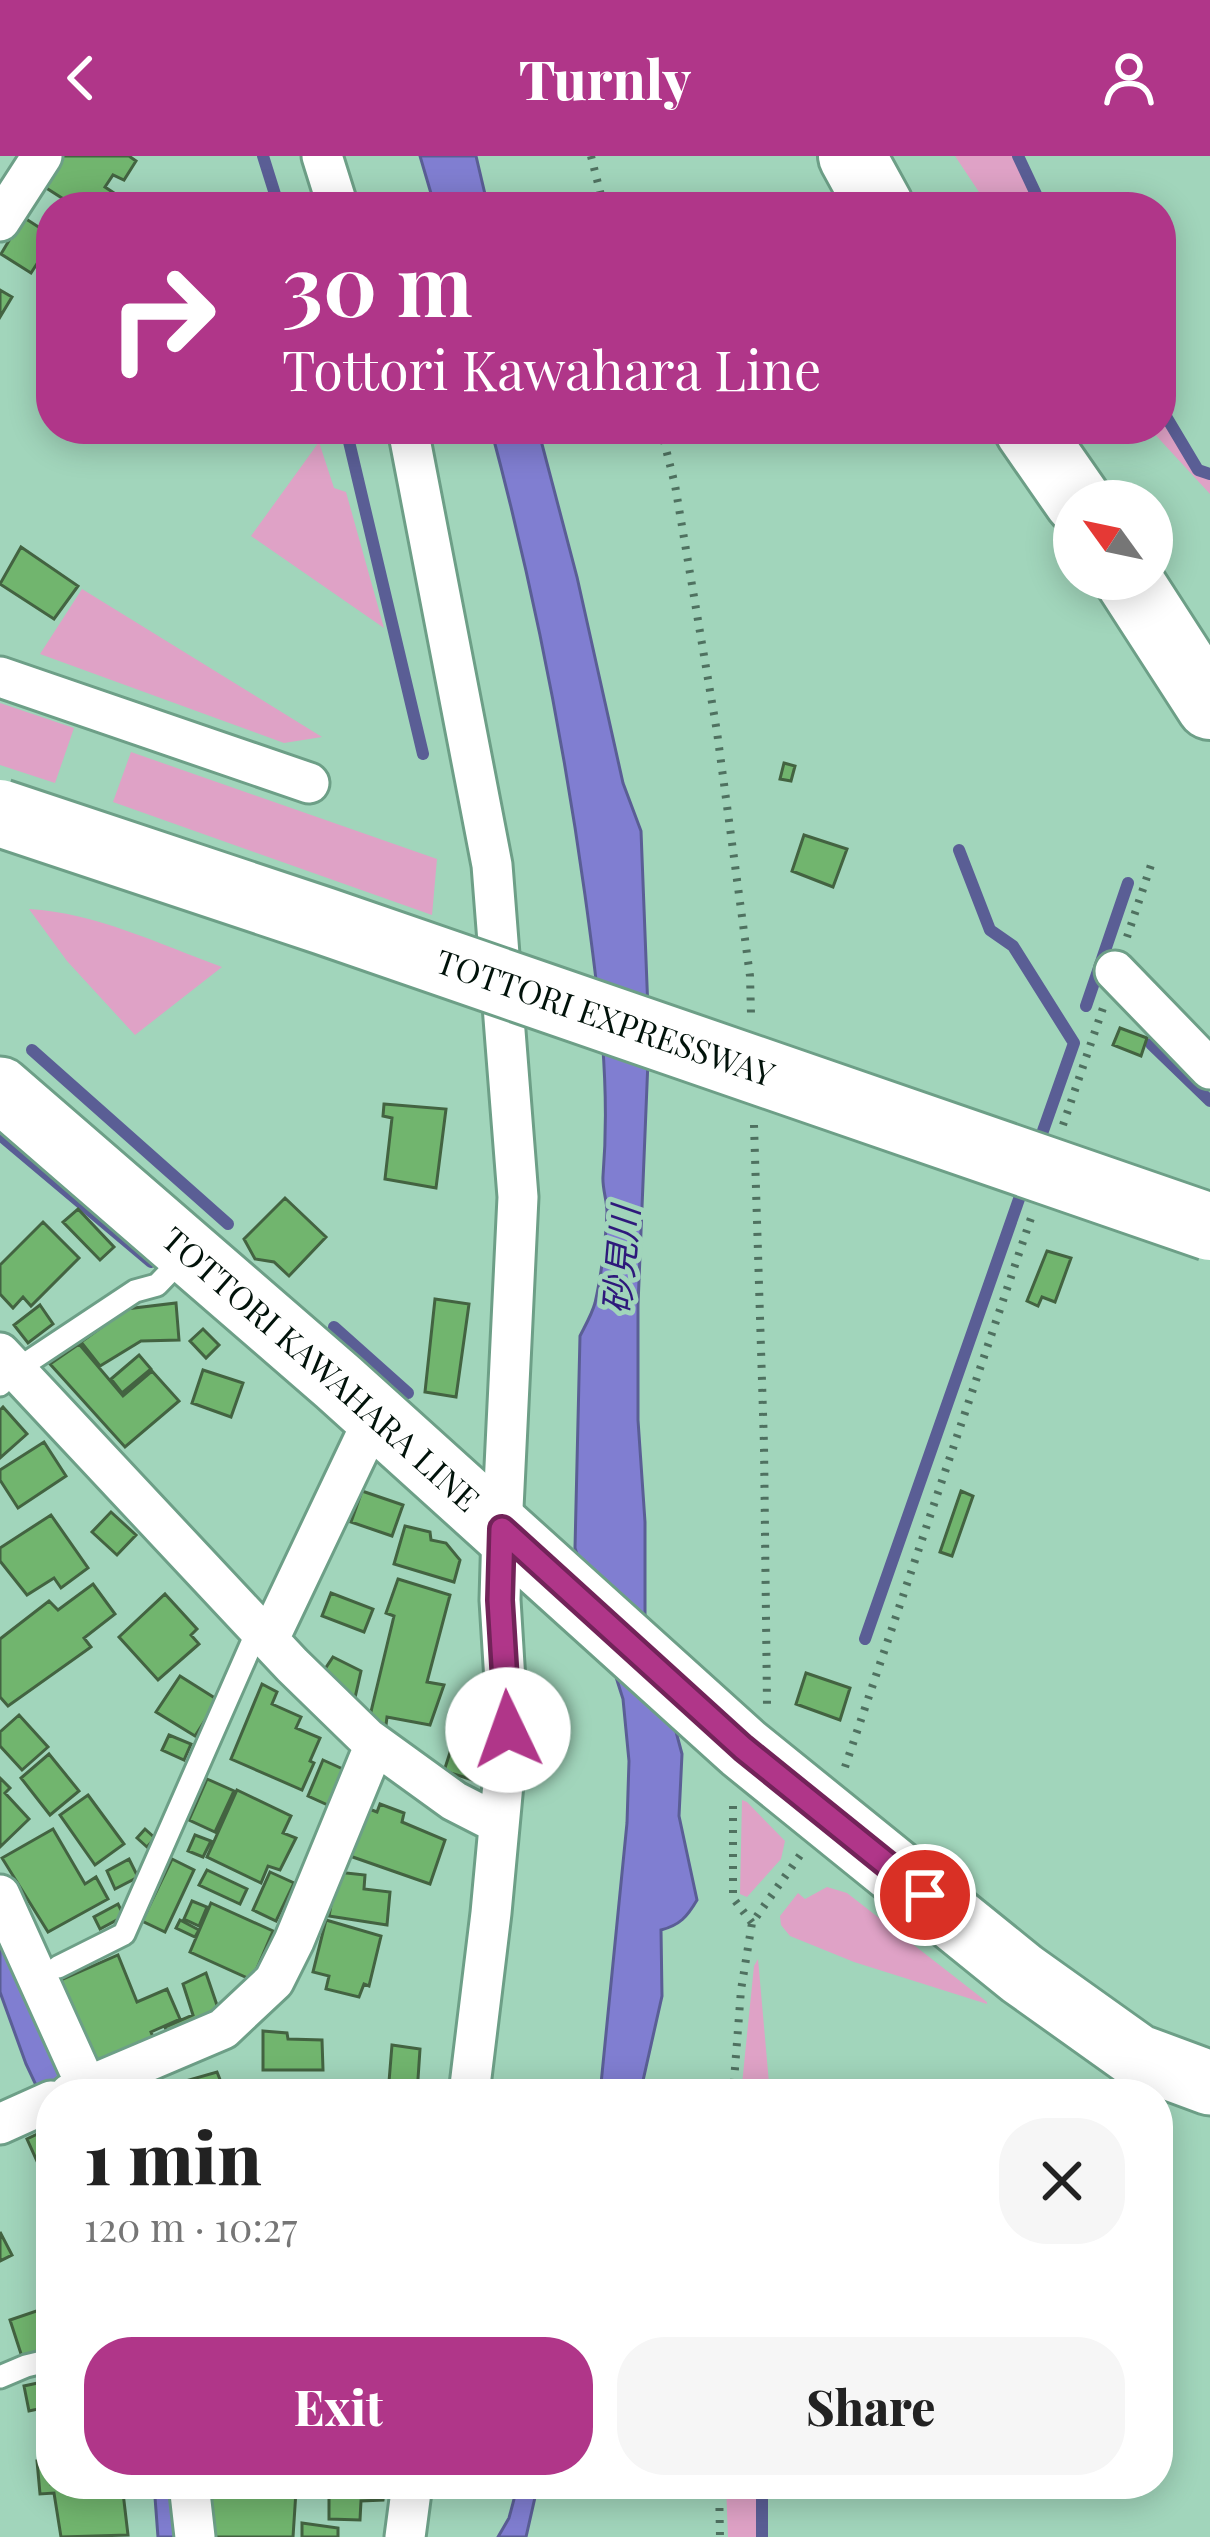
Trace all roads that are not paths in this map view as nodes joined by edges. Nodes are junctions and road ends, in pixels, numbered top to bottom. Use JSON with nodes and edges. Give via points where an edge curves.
{"nodes":[{"id":1,"x":322,"y":156,"type":"edge"},
{"id":2,"x":852,"y":156,"type":"edge"},
{"id":3,"x":333,"y":192,"type":"edge"},
{"id":4,"x":872,"y":192,"type":"edge"},
{"id":5,"x":411,"y":444,"type":"edge"},
{"id":6,"x":1038,"y":444,"type":"edge"},
{"id":7,"x":1063,"y":480,"type":"edge"},
{"id":8,"x":1142,"y":600,"type":"edge"},
{"id":9,"x":1159,"y":600,"type":"edge"},
{"id":10,"x":1210,"y":662,"type":"edge"},
{"id":11,"x":0,"y":677,"type":"edge"},
{"id":12,"x":1210,"y":706,"type":"edge"},
{"id":13,"x":309,"y":783,"type":"dead end"},
{"id":14,"x":0,"y":787,"type":"edge"},
{"id":15,"x":0,"y":813,"type":"edge"},
{"id":16,"x":1115,"y":971,"type":"road end"},
{"id":17,"x":1210,"y":1069,"type":"edge"},
{"id":18,"x":1,"y":1091,"type":"edge"},
{"id":19,"x":1210,"y":1199,"type":"edge"},
{"id":20,"x":1210,"y":1227,"type":"edge"},
{"id":21,"x":188,"y":1252,"type":"junction"},
{"id":22,"x":5,"y":1369,"type":"edge"},
{"id":23,"x":375,"y":1416,"type":"junction"},
{"id":24,"x":502,"y":1529,"type":"junction"},
{"id":25,"x":263,"y":1634,"type":"junction"},
{"id":26,"x":375,"y":1744,"type":"junction"},
{"id":27,"x":499,"y":1824,"type":"junction"},
{"id":28,"x":0,"y":1895,"type":"edge"},
{"id":29,"x":58,"y":1967,"type":"dead end"},
{"id":30,"x":64,"y":2079,"type":"edge"},
{"id":31,"x":108,"y":2079,"type":"edge"},
{"id":32,"x":471,"y":2079,"type":"edge"},
{"id":33,"x":1210,"y":2083,"type":"edge"},
{"id":34,"x":36,"y":2109,"type":"edge"},
{"id":35,"x":0,"y":2124,"type":"edge"},
{"id":36,"x":36,"y":2365,"type":"edge"},
{"id":37,"x":0,"y":2377,"type":"edge"},
{"id":38,"x":190,"y":2499,"type":"edge"},
{"id":39,"x":410,"y":2499,"type":"edge"},
{"id":40,"x":194,"y":2537,"type":"edge"},
{"id":41,"x":405,"y":2537,"type":"edge"}],
"edges":[{"from":1,"to":3,"type":"street"},
{"from":2,"to":4,"type":"highway"},
{"from":5,"to":24,"type":"street","via":[[492,865],[518,1197]]},
{"from":6,"to":7,"type":"highway"},
{"from":8,"to":12,"type":"highway"},
{"from":9,"to":10,"type":"highway"},
{"from":11,"to":13,"type":"street"},
{"from":14,"to":19,"type":"highway","name":"TOTTORI EXPRESSWAY"},
{"from":15,"to":20,"type":"highway","name":"TOTTORI EXPRESSWAY","bridge":true},
{"from":16,"to":17,"type":"street"},
{"from":18,"to":21,"type":"main road","name":"TOTTORI KAWAHARA LINE"},
{"from":21,"to":22,"type":"lane","via":[[157,1285]]},
{"from":21,"to":23,"type":"main road","name":"TOTTORI KAWAHARA LINE"},
{"from":22,"to":25,"type":"street"},
{"from":23,"to":24,"type":"main road","name":"TOTTORI KAWAHARA LINE"},
{"from":23,"to":25,"type":"street"},
{"from":24,"to":27,"type":"street","via":[[508,1730]]},
{"from":24,"to":33,"type":"main road","name":"TOTTORI KAWAHARA LINE","via":[[736,1742],[1022,1974],[1137,2056]]},
{"from":25,"to":26,"type":"street"},
{"from":25,"to":29,"type":"lane","via":[[124,1934]]},
{"from":26,"to":27,"type":"street"},
{"from":26,"to":31,"type":"street","via":[[274,1981],[223,2030]]},
{"from":27,"to":32,"type":"street"},
{"from":28,"to":30,"type":"street"},
{"from":34,"to":35,"type":"street"},
{"from":36,"to":37,"type":"lane"},
{"from":38,"to":40,"type":"street"},
{"from":39,"to":41,"type":"street"}]}
